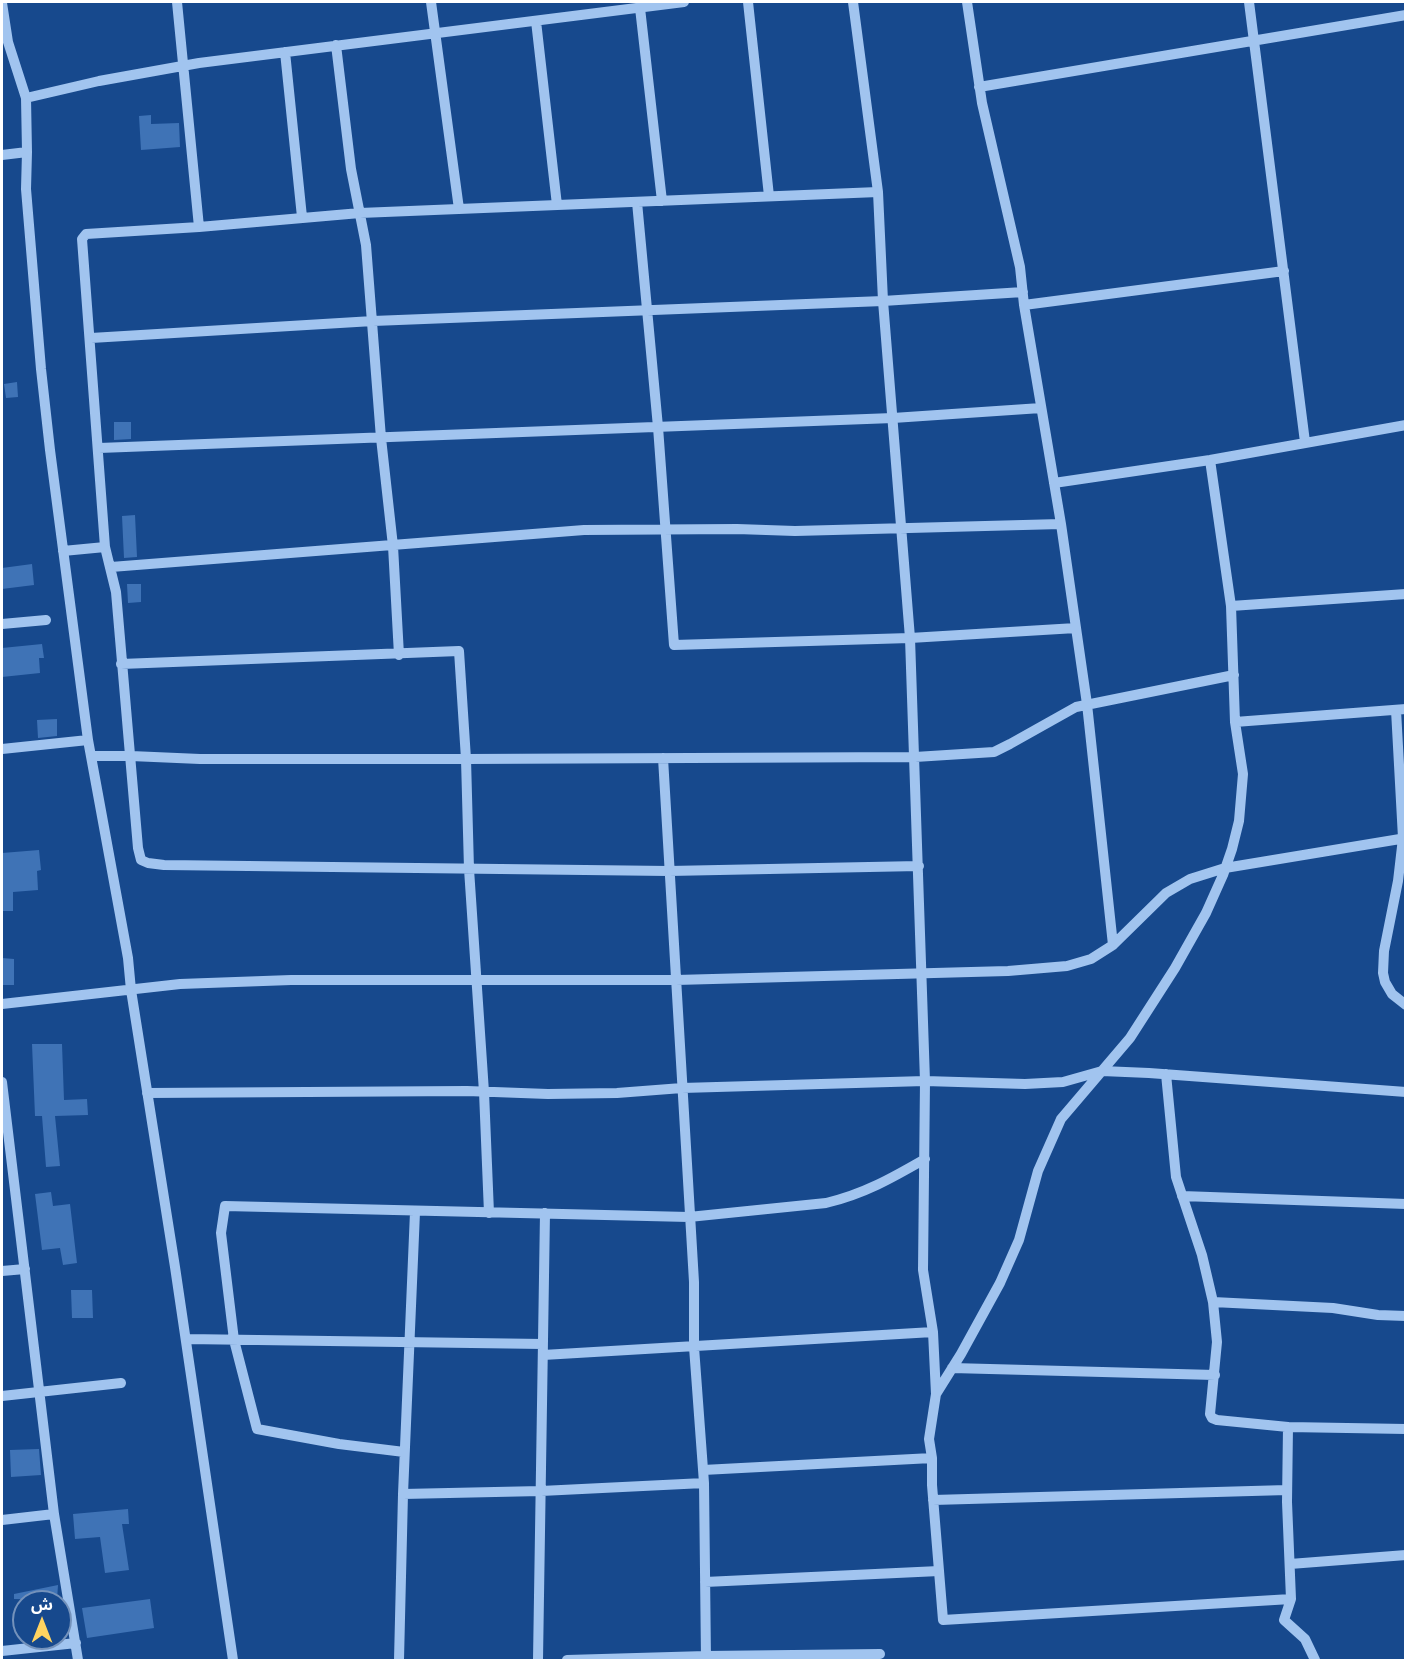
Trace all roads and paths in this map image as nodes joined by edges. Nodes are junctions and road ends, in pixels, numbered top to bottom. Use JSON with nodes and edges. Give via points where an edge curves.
{"nodes":[{"id":1,"x":177,"y":2,"type":"edge"},
{"id":2,"x":431,"y":2,"type":"edge"},
{"id":3,"x":684,"y":2,"type":"edge"},
{"id":4,"x":748,"y":2,"type":"edge"},
{"id":5,"x":853,"y":2,"type":"edge"},
{"id":6,"x":967,"y":2,"type":"edge"},
{"id":7,"x":1249,"y":2,"type":"edge"},
{"id":8,"x":2,"y":3,"type":"edge"},
{"id":9,"x":640,"y":8,"type":"junction"},
{"id":10,"x":1406,"y":15,"type":"edge"},
{"id":11,"x":536,"y":21,"type":"junction"},
{"id":12,"x":435,"y":33,"type":"junction"},
{"id":13,"x":1254,"y":39,"type":"junction"},
{"id":14,"x":336,"y":45,"type":"junction"},
{"id":15,"x":285,"y":52,"type":"junction"},
{"id":16,"x":184,"y":67,"type":"junction"},
{"id":17,"x":979,"y":87,"type":"junction"},
{"id":18,"x":26,"y":98,"type":"junction"},
{"id":19,"x":27,"y":152,"type":"junction"},
{"id":20,"x":2,"y":155,"type":"edge"},
{"id":21,"x":878,"y":192,"type":"junction"},
{"id":22,"x":770,"y":196,"type":"junction"},
{"id":23,"x":662,"y":201,"type":"junction"},
{"id":24,"x":637,"y":202,"type":"junction"},
{"id":25,"x":557,"y":206,"type":"junction"},
{"id":26,"x":459,"y":209,"type":"junction"},
{"id":27,"x":360,"y":213,"type":"junction"},
{"id":28,"x":302,"y":218,"type":"junction"},
{"id":29,"x":199,"y":227,"type":"junction"},
{"id":30,"x":1284,"y":271,"type":"junction"},
{"id":31,"x":1023,"y":292,"type":"junction"},
{"id":32,"x":883,"y":301,"type":"junction"},
{"id":33,"x":1024,"y":305,"type":"junction"},
{"id":34,"x":648,"y":310,"type":"junction"},
{"id":35,"x":373,"y":321,"type":"junction"},
{"id":36,"x":91,"y":338,"type":"junction"},
{"id":37,"x":1041,"y":408,"type":"junction"},
{"id":38,"x":893,"y":418,"type":"junction"},
{"id":39,"x":1406,"y":425,"type":"edge"},
{"id":40,"x":658,"y":427,"type":"junction"},
{"id":41,"x":381,"y":438,"type":"junction"},
{"id":42,"x":1305,"y":442,"type":"junction"},
{"id":43,"x":99,"y":448,"type":"junction"},
{"id":44,"x":1210,"y":460,"type":"junction"},
{"id":45,"x":1054,"y":483,"type":"junction"},
{"id":46,"x":1061,"y":524,"type":"junction"},
{"id":47,"x":666,"y":529,"type":"junction"},
{"id":48,"x":902,"y":529,"type":"junction"},
{"id":49,"x":393,"y":546,"type":"junction"},
{"id":50,"x":105,"y":547,"type":"junction"},
{"id":51,"x":63,"y":551,"type":"junction"},
{"id":52,"x":111,"y":567,"type":"junction"},
{"id":53,"x":1406,"y":594,"type":"edge"},
{"id":54,"x":1231,"y":606,"type":"junction"},
{"id":55,"x":46,"y":620,"type":"dead end"},
{"id":56,"x":2,"y":624,"type":"edge"},
{"id":57,"x":1076,"y":628,"type":"junction"},
{"id":58,"x":910,"y":638,"type":"junction"},
{"id":59,"x":399,"y":655,"type":"junction"},
{"id":60,"x":121,"y":664,"type":"junction"},
{"id":61,"x":1234,"y":675,"type":"junction"},
{"id":62,"x":1087,"y":704,"type":"junction"},
{"id":63,"x":1401,"y":710,"type":"edge"},
{"id":64,"x":1236,"y":722,"type":"junction"},
{"id":65,"x":88,"y":740,"type":"junction"},
{"id":66,"x":2,"y":749,"type":"edge"},
{"id":67,"x":91,"y":756,"type":"junction"},
{"id":68,"x":131,"y":756,"type":"junction"},
{"id":69,"x":915,"y":757,"type":"junction"},
{"id":70,"x":663,"y":758,"type":"junction"},
{"id":71,"x":466,"y":759,"type":"junction"},
{"id":72,"x":1404,"y":838,"type":"edge"},
{"id":73,"x":919,"y":866,"type":"junction"},
{"id":74,"x":1225,"y":868,"type":"junction"},
{"id":75,"x":469,"y":869,"type":"junction"},
{"id":76,"x":669,"y":871,"type":"junction"},
{"id":77,"x":1113,"y":945,"type":"junction"},
{"id":78,"x":921,"y":973,"type":"junction"},
{"id":79,"x":476,"y":979,"type":"junction"},
{"id":80,"x":676,"y":980,"type":"junction"},
{"id":81,"x":131,"y":990,"type":"junction"},
{"id":82,"x":2,"y":1004,"type":"edge"},
{"id":83,"x":1406,"y":1005,"type":"edge"},
{"id":84,"x":1102,"y":1071,"type":"junction"},
{"id":85,"x":1166,"y":1074,"type":"junction"},
{"id":86,"x":925,"y":1081,"type":"junction"},
{"id":87,"x":2,"y":1082,"type":"edge"},
{"id":88,"x":682,"y":1088,"type":"junction"},
{"id":89,"x":484,"y":1092,"type":"junction"},
{"id":90,"x":1406,"y":1092,"type":"edge"},
{"id":91,"x":147,"y":1093,"type":"junction"},
{"id":92,"x":925,"y":1159,"type":"junction"},
{"id":93,"x":1182,"y":1196,"type":"junction"},
{"id":94,"x":1406,"y":1204,"type":"edge"},
{"id":95,"x":415,"y":1212,"type":"junction"},
{"id":96,"x":489,"y":1213,"type":"junction"},
{"id":97,"x":545,"y":1213,"type":"junction"},
{"id":98,"x":689,"y":1217,"type":"junction"},
{"id":99,"x":25,"y":1269,"type":"junction"},
{"id":100,"x":2,"y":1271,"type":"edge"},
{"id":101,"x":1213,"y":1302,"type":"junction"},
{"id":102,"x":1406,"y":1316,"type":"edge"},
{"id":103,"x":933,"y":1332,"type":"junction"},
{"id":104,"x":186,"y":1340,"type":"junction"},
{"id":105,"x":234,"y":1340,"type":"junction"},
{"id":106,"x":409,"y":1342,"type":"junction"},
{"id":107,"x":694,"y":1347,"type":"junction"},
{"id":108,"x":543,"y":1350,"type":"junction"},
{"id":109,"x":952,"y":1368,"type":"junction"},
{"id":110,"x":1215,"y":1375,"type":"junction"},
{"id":111,"x":121,"y":1383,"type":"dead end"},
{"id":112,"x":40,"y":1391,"type":"junction"},
{"id":113,"x":936,"y":1394,"type":"junction"},
{"id":114,"x":2,"y":1395,"type":"edge"},
{"id":115,"x":1288,"y":1427,"type":"junction"},
{"id":116,"x":1406,"y":1429,"type":"edge"},
{"id":117,"x":404,"y":1452,"type":"junction"},
{"id":118,"x":932,"y":1458,"type":"junction"},
{"id":119,"x":703,"y":1470,"type":"junction"},
{"id":120,"x":704,"y":1483,"type":"junction"},
{"id":121,"x":1287,"y":1490,"type":"junction"},
{"id":122,"x":541,"y":1491,"type":"junction"},
{"id":123,"x":403,"y":1494,"type":"junction"},
{"id":124,"x":933,"y":1500,"type":"junction"},
{"id":125,"x":54,"y":1514,"type":"junction"},
{"id":126,"x":2,"y":1520,"type":"edge"},
{"id":127,"x":1406,"y":1555,"type":"edge"},
{"id":128,"x":1290,"y":1564,"type":"junction"},
{"id":129,"x":939,"y":1571,"type":"junction"},
{"id":130,"x":705,"y":1582,"type":"junction"},
{"id":131,"x":1291,"y":1599,"type":"junction"},
{"id":132,"x":76,"y":1643,"type":"junction"},
{"id":133,"x":2,"y":1651,"type":"edge"},
{"id":134,"x":880,"y":1654,"type":"dead end"},
{"id":135,"x":706,"y":1658,"type":"edge"},
{"id":136,"x":78,"y":1660,"type":"edge"},
{"id":137,"x":233,"y":1660,"type":"edge"},
{"id":138,"x":399,"y":1660,"type":"edge"},
{"id":139,"x":538,"y":1660,"type":"edge"},
{"id":140,"x":567,"y":1660,"type":"edge"},
{"id":141,"x":1315,"y":1660,"type":"edge"}],
"edges":[{"from":1,"to":16,"type":"street"},
{"from":2,"to":12,"type":"street"},
{"from":3,"to":9,"type":"street"},
{"from":4,"to":22,"type":"street"},
{"from":5,"to":21,"type":"street"},
{"from":6,"to":17,"type":"street"},
{"from":7,"to":13,"type":"street"},
{"from":8,"to":18,"type":"street","via":[[8,42]]},
{"from":9,"to":11,"type":"street"},
{"from":9,"to":23,"type":"street"},
{"from":10,"to":13,"type":"street"},
{"from":11,"to":12,"type":"street"},
{"from":11,"to":25,"type":"street"},
{"from":12,"to":14,"type":"street"},
{"from":12,"to":26,"type":"street"},
{"from":13,"to":17,"type":"street"},
{"from":13,"to":30,"type":"street"},
{"from":14,"to":15,"type":"street"},
{"from":14,"to":27,"type":"street"},
{"from":15,"to":16,"type":"street"},
{"from":15,"to":28,"type":"street"},
{"from":16,"to":18,"type":"street"},
{"from":16,"to":29,"type":"street"},
{"from":17,"to":31,"type":"street"},
{"from":18,"to":19,"type":"street"},
{"from":19,"to":20,"type":"street"},
{"from":19,"to":51,"type":"street","via":[[26,189],[41,369]]},
{"from":21,"to":22,"type":"street"},
{"from":21,"to":32,"type":"street"},
{"from":22,"to":23,"type":"street"},
{"from":23,"to":24,"type":"street"},
{"from":24,"to":25,"type":"street"},
{"from":24,"to":34,"type":"street"},
{"from":25,"to":26,"type":"street"},
{"from":26,"to":27,"type":"street"},
{"from":27,"to":28,"type":"street"},
{"from":27,"to":35,"type":"street"},
{"from":28,"to":29,"type":"street"},
{"from":29,"to":36,"type":"street","via":[[84,236]]},
{"from":30,"to":33,"type":"street"},
{"from":30,"to":42,"type":"street"},
{"from":31,"to":32,"type":"street"},
{"from":31,"to":33,"type":"street"},
{"from":32,"to":34,"type":"street"},
{"from":32,"to":38,"type":"street"},
{"from":33,"to":37,"type":"street"},
{"from":34,"to":35,"type":"street"},
{"from":34,"to":40,"type":"street"},
{"from":35,"to":36,"type":"street"},
{"from":35,"to":41,"type":"street"},
{"from":36,"to":43,"type":"street"},
{"from":37,"to":38,"type":"street"},
{"from":37,"to":45,"type":"street"},
{"from":38,"to":40,"type":"street"},
{"from":38,"to":48,"type":"street"},
{"from":39,"to":42,"type":"street"},
{"from":40,"to":41,"type":"street"},
{"from":40,"to":47,"type":"street"},
{"from":41,"to":43,"type":"street"},
{"from":41,"to":49,"type":"street"},
{"from":42,"to":44,"type":"street"},
{"from":43,"to":50,"type":"street"},
{"from":44,"to":45,"type":"street"},
{"from":44,"to":54,"type":"street"},
{"from":45,"to":46,"type":"street"},
{"from":46,"to":48,"type":"street"},
{"from":46,"to":57,"type":"street"},
{"from":47,"to":48,"type":"street"},
{"from":47,"to":49,"type":"street","via":[[584,530]]},
{"from":47,"to":58,"type":"street","via":[[674,645]]},
{"from":48,"to":58,"type":"street"},
{"from":49,"to":52,"type":"street"},
{"from":49,"to":59,"type":"street"},
{"from":50,"to":51,"type":"street"},
{"from":50,"to":52,"type":"street"},
{"from":51,"to":65,"type":"street"},
{"from":52,"to":60,"type":"street"},
{"from":53,"to":54,"type":"street"},
{"from":54,"to":61,"type":"street"},
{"from":55,"to":56,"type":"street"},
{"from":57,"to":58,"type":"street"},
{"from":57,"to":62,"type":"street"},
{"from":58,"to":69,"type":"street"},
{"from":59,"to":60,"type":"street"},
{"from":59,"to":71,"type":"street","via":[[459,651]]},
{"from":60,"to":68,"type":"street"},
{"from":61,"to":62,"type":"street"},
{"from":61,"to":64,"type":"street"},
{"from":62,"to":69,"type":"street","via":[[1065,711],[994,752]]},
{"from":62,"to":77,"type":"street"},
{"from":63,"to":64,"type":"street"},
{"from":63,"to":72,"type":"street"},
{"from":64,"to":74,"type":"street","via":[[1243,774],[1239,821]]},
{"from":65,"to":66,"type":"street"},
{"from":65,"to":67,"type":"street"},
{"from":67,"to":68,"type":"street"},
{"from":67,"to":81,"type":"street"},
{"from":68,"to":71,"type":"street"},
{"from":68,"to":75,"type":"street","via":[[138,848],[141,860],[148,863]]},
{"from":69,"to":70,"type":"street"},
{"from":69,"to":73,"type":"street"},
{"from":70,"to":71,"type":"street"},
{"from":70,"to":76,"type":"street"},
{"from":71,"to":75,"type":"street"},
{"from":72,"to":74,"type":"street"},
{"from":72,"to":83,"type":"street","via":[[1383,973],[1392,993]]},
{"from":73,"to":76,"type":"street"},
{"from":73,"to":78,"type":"street"},
{"from":74,"to":77,"type":"street","via":[[1190,879],[1166,893]]},
{"from":74,"to":84,"type":"street","via":[[1206,913],[1175,968],[1130,1038]]},
{"from":75,"to":76,"type":"street"},
{"from":75,"to":79,"type":"street"},
{"from":76,"to":80,"type":"street"},
{"from":77,"to":78,"type":"street","via":[[1091,959],[1066,966]]},
{"from":78,"to":80,"type":"street"},
{"from":78,"to":86,"type":"street"},
{"from":79,"to":80,"type":"street"},
{"from":79,"to":81,"type":"street","via":[[291,980]]},
{"from":79,"to":89,"type":"street"},
{"from":80,"to":88,"type":"street"},
{"from":81,"to":82,"type":"street"},
{"from":81,"to":91,"type":"street"},
{"from":84,"to":85,"type":"street"},
{"from":84,"to":86,"type":"street","via":[[1063,1082]]},
{"from":84,"to":109,"type":"street","via":[[1057,1128],[1038,1171],[1019,1240]]},
{"from":85,"to":90,"type":"street"},
{"from":85,"to":93,"type":"street","via":[[1176,1177]]},
{"from":86,"to":88,"type":"street"},
{"from":86,"to":92,"type":"street"},
{"from":87,"to":99,"type":"street"},
{"from":88,"to":89,"type":"street","via":[[617,1093]]},
{"from":88,"to":98,"type":"street"},
{"from":89,"to":91,"type":"street"},
{"from":89,"to":96,"type":"street"},
{"from":91,"to":104,"type":"street"},
{"from":92,"to":98,"type":"street","via":[[877,1187],[826,1203]]},
{"from":92,"to":103,"type":"street","via":[[923,1270]]},
{"from":93,"to":94,"type":"street"},
{"from":93,"to":101,"type":"street"},
{"from":95,"to":96,"type":"street"},
{"from":95,"to":105,"type":"street","via":[[225,1206],[221,1233]]},
{"from":95,"to":106,"type":"street"},
{"from":96,"to":97,"type":"street"},
{"from":97,"to":98,"type":"street"},
{"from":97,"to":108,"type":"street"},
{"from":98,"to":107,"type":"street"},
{"from":99,"to":100,"type":"street"},
{"from":99,"to":112,"type":"street"},
{"from":101,"to":102,"type":"street"},
{"from":101,"to":110,"type":"street"},
{"from":103,"to":107,"type":"street"},
{"from":103,"to":113,"type":"street"},
{"from":104,"to":105,"type":"street"},
{"from":104,"to":137,"type":"street"},
{"from":105,"to":106,"type":"street"},
{"from":105,"to":117,"type":"street","via":[[257,1429]]},
{"from":106,"to":108,"type":"street"},
{"from":106,"to":117,"type":"street"},
{"from":107,"to":108,"type":"street"},
{"from":107,"to":119,"type":"street"},
{"from":108,"to":122,"type":"street"},
{"from":109,"to":110,"type":"street"},
{"from":109,"to":113,"type":"street"},
{"from":110,"to":115,"type":"street","via":[[1212,1418]]},
{"from":111,"to":112,"type":"street"},
{"from":112,"to":114,"type":"street"},
{"from":112,"to":125,"type":"street"},
{"from":113,"to":118,"type":"street","via":[[928,1439]]},
{"from":115,"to":116,"type":"street"},
{"from":115,"to":121,"type":"street"},
{"from":117,"to":123,"type":"street"},
{"from":118,"to":119,"type":"street"},
{"from":118,"to":124,"type":"street"},
{"from":119,"to":120,"type":"street"},
{"from":120,"to":122,"type":"street"},
{"from":120,"to":130,"type":"street"},
{"from":121,"to":124,"type":"street"},
{"from":121,"to":128,"type":"street"},
{"from":122,"to":123,"type":"street"},
{"from":122,"to":139,"type":"street"},
{"from":123,"to":138,"type":"street"},
{"from":124,"to":129,"type":"street"},
{"from":125,"to":126,"type":"street"},
{"from":125,"to":132,"type":"street"},
{"from":127,"to":128,"type":"street"},
{"from":128,"to":131,"type":"street"},
{"from":129,"to":130,"type":"street"},
{"from":129,"to":131,"type":"street","via":[[943,1620]]},
{"from":130,"to":135,"type":"street"},
{"from":131,"to":141,"type":"street","via":[[1284,1620],[1305,1639]]},
{"from":132,"to":133,"type":"street"},
{"from":132,"to":136,"type":"street"},
{"from":134,"to":135,"type":"street"},
{"from":135,"to":140,"type":"street"}]}
